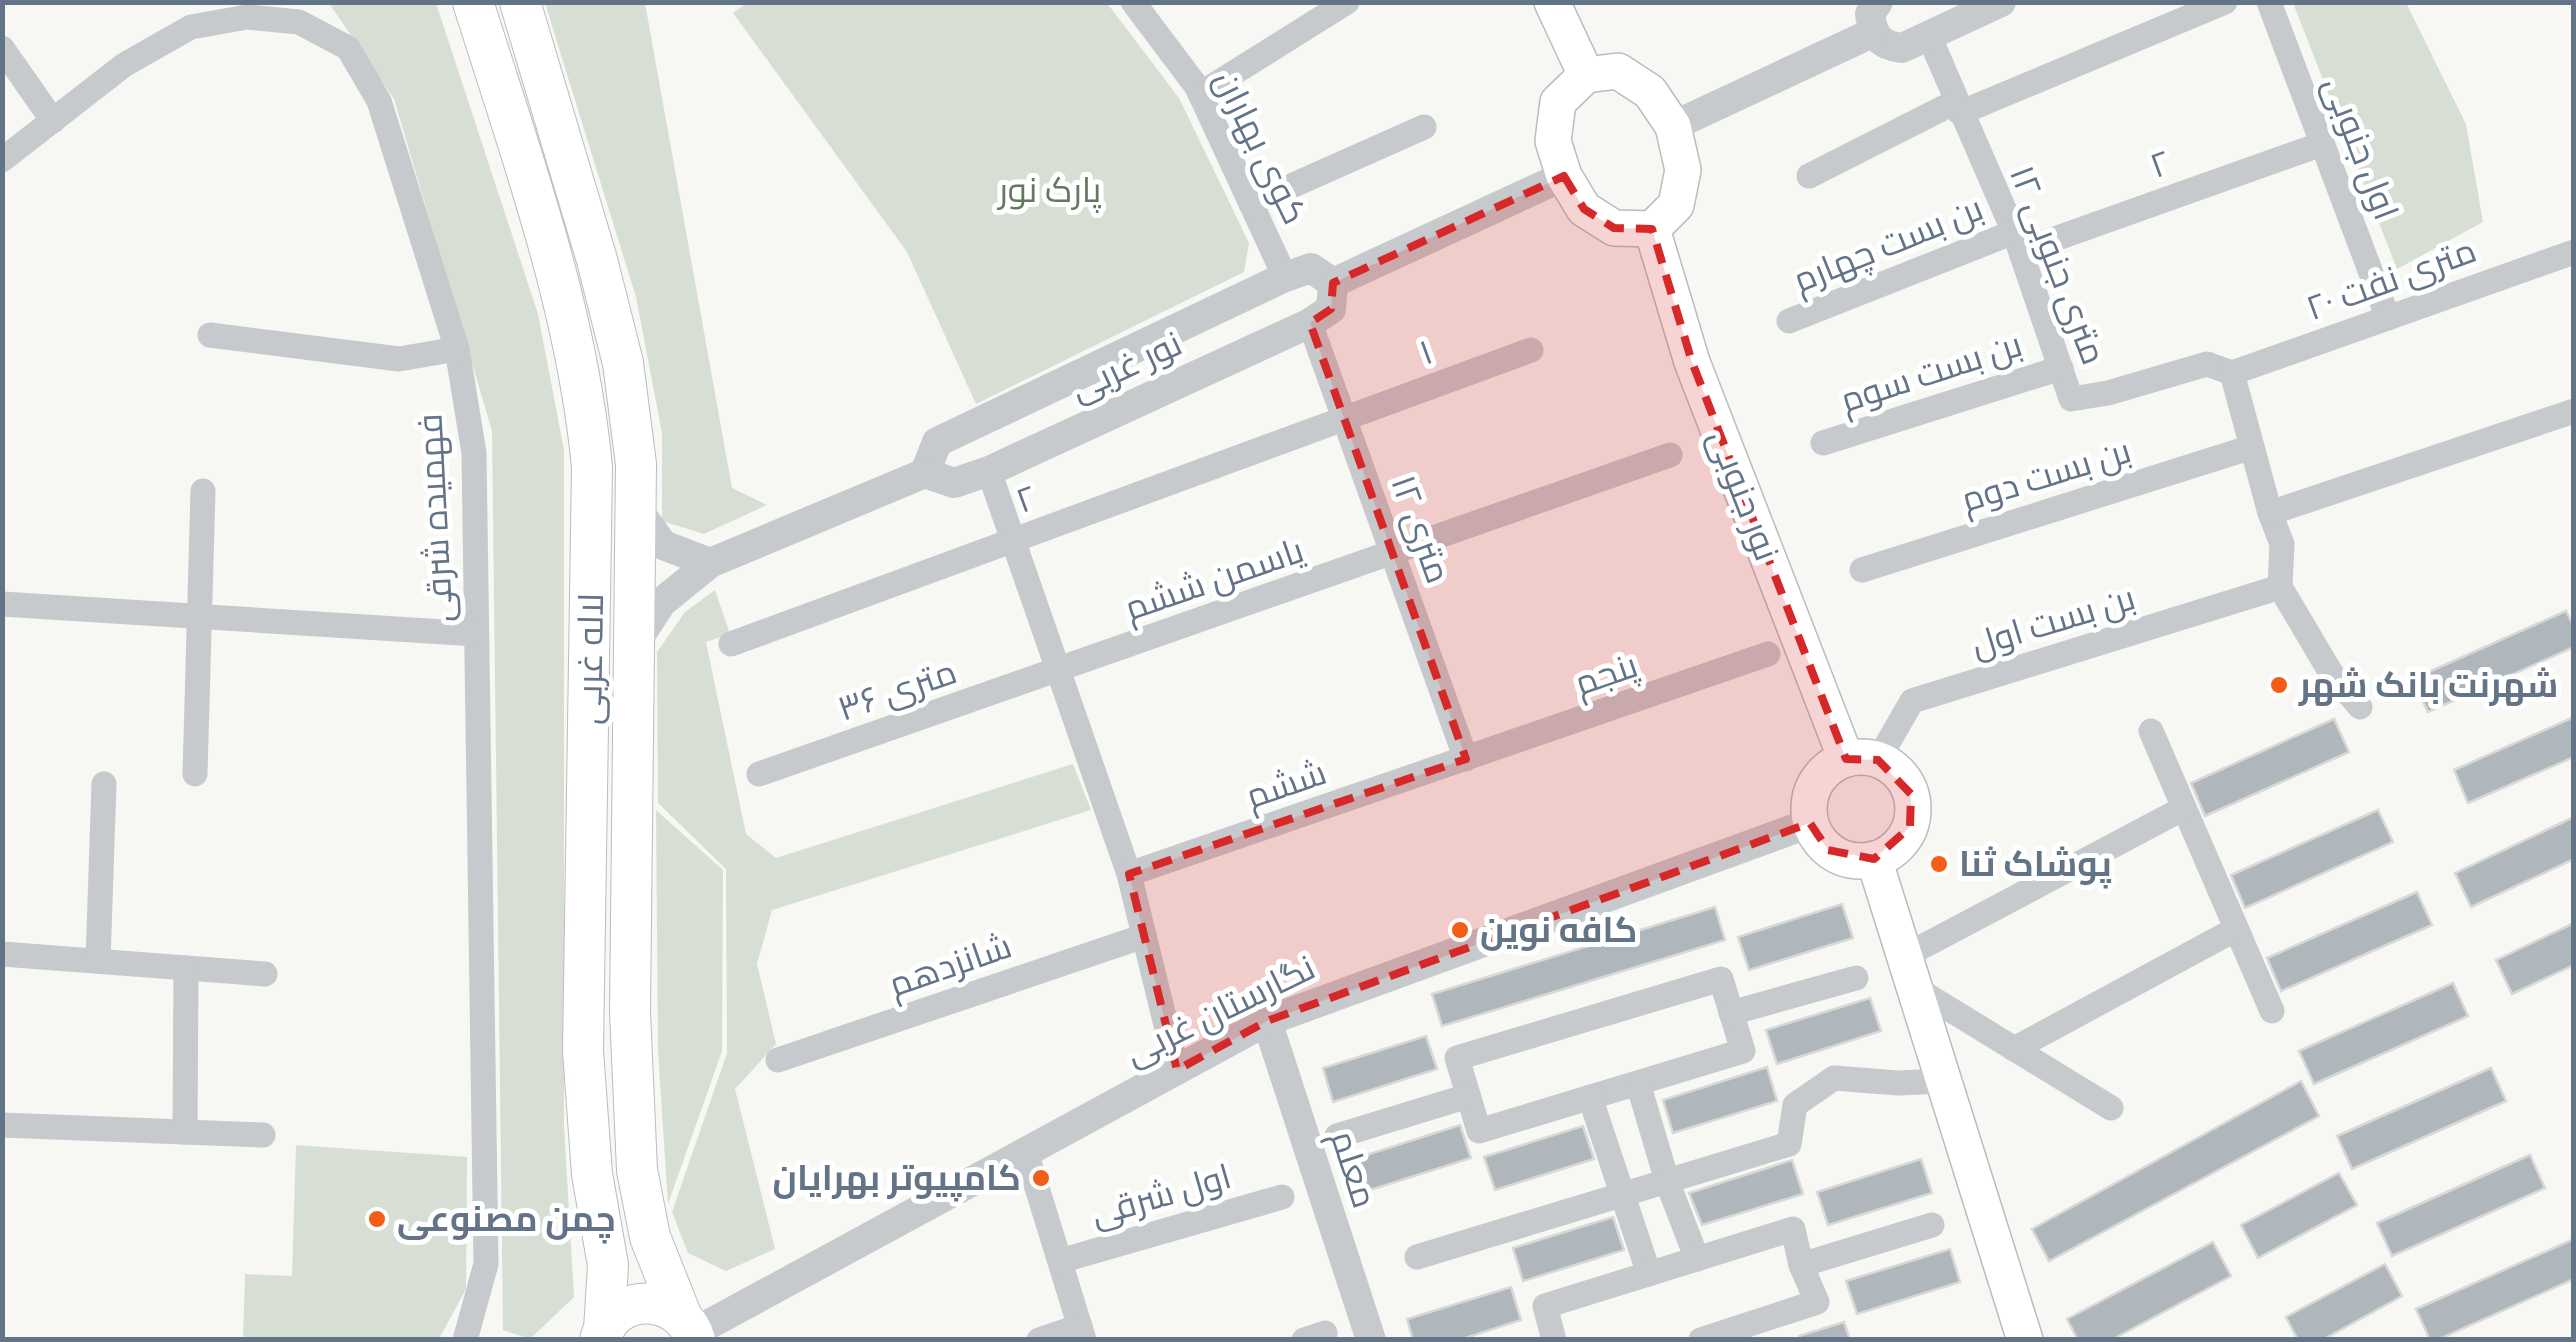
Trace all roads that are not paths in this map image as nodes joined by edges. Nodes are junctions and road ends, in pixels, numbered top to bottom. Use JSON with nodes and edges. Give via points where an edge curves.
{"nodes":[{"id":1,"x":473,"y":2,"type":"edge"},
{"id":2,"x":520,"y":2,"type":"edge"},
{"id":3,"x":1133,"y":2,"type":"edge"},
{"id":4,"x":1347,"y":2,"type":"edge"},
{"id":5,"x":1552,"y":2,"type":"edge"},
{"id":6,"x":1878,"y":2,"type":"edge"},
{"id":7,"x":2001,"y":2,"type":"edge"},
{"id":8,"x":2224,"y":2,"type":"edge"},
{"id":9,"x":2269,"y":2,"type":"edge"},
{"id":10,"x":1872,"y":33,"type":"junction"},
{"id":11,"x":1929,"y":36,"type":"junction"},
{"id":12,"x":2,"y":48,"type":"edge"},
{"id":13,"x":1586,"y":75,"type":"junction"},
{"id":14,"x":1200,"y":94,"type":"junction"},
{"id":15,"x":1957,"y":107,"type":"junction"},
{"id":16,"x":53,"y":120,"type":"junction"},
{"id":17,"x":1424,"y":126,"type":"dead end"},
{"id":18,"x":1674,"y":126,"type":"junction"},
{"id":19,"x":2322,"y":144,"type":"junction"},
{"id":20,"x":2,"y":160,"type":"edge"},
{"id":21,"x":1564,"y":176,"type":"junction"},
{"id":22,"x":1809,"y":176,"type":"dead end"},
{"id":23,"x":1251,"y":204,"type":"junction"},
{"id":24,"x":1652,"y":228,"type":"junction"},
{"id":25,"x":2017,"y":241,"type":"junction"},
{"id":26,"x":2574,"y":252,"type":"edge"},
{"id":27,"x":1285,"y":277,"type":"junction"},
{"id":28,"x":1334,"y":282,"type":"junction"},
{"id":29,"x":2388,"y":318,"type":"junction"},
{"id":30,"x":1310,"y":322,"type":"junction"},
{"id":31,"x":1789,"y":322,"type":"dead end"},
{"id":32,"x":210,"y":334,"type":"dead end"},
{"id":33,"x":457,"y":349,"type":"junction"},
{"id":34,"x":1531,"y":350,"type":"dead end"},
{"id":35,"x":2061,"y":368,"type":"junction"},
{"id":36,"x":2232,"y":373,"type":"junction"},
{"id":37,"x":2574,"y":411,"type":"edge"},
{"id":38,"x":1344,"y":418,"type":"junction"},
{"id":39,"x":1823,"y":443,"type":"dead end"},
{"id":40,"x":2252,"y":447,"type":"junction"},
{"id":41,"x":1670,"y":455,"type":"dead end"},
{"id":42,"x":926,"y":472,"type":"junction"},
{"id":43,"x":989,"y":472,"type":"junction"},
{"id":44,"x":202,"y":491,"type":"dead end"},
{"id":45,"x":637,"y":508,"type":"junction"},
{"id":46,"x":2270,"y":513,"type":"junction"},
{"id":47,"x":1013,"y":541,"type":"junction"},
{"id":48,"x":1392,"y":553,"type":"junction"},
{"id":49,"x":710,"y":562,"type":"junction"},
{"id":50,"x":1862,"y":570,"type":"dead end"},
{"id":51,"x":2280,"y":587,"type":"junction"},
{"id":52,"x":2,"y":604,"type":"edge"},
{"id":53,"x":198,"y":616,"type":"junction"},
{"id":54,"x":476,"y":634,"type":"junction"},
{"id":55,"x":731,"y":644,"type":"dead end"},
{"id":56,"x":633,"y":646,"type":"junction"},
{"id":57,"x":1768,"y":654,"type":"dead end"},
{"id":58,"x":1058,"y":671,"type":"junction"},
{"id":59,"x":2360,"y":707,"type":"dead end"},
{"id":60,"x":2151,"y":730,"type":"dead end"},
{"id":61,"x":1466,"y":759,"type":"junction"},
{"id":62,"x":1862,"y":760,"type":"junction"},
{"id":63,"x":195,"y":774,"type":"dead end"},
{"id":64,"x":759,"y":774,"type":"dead end"},
{"id":65,"x":104,"y":784,"type":"dead end"},
{"id":66,"x":2184,"y":808,"type":"junction"},
{"id":67,"x":1810,"y":823,"type":"junction"},
{"id":68,"x":1874,"y":860,"type":"junction"},
{"id":69,"x":1128,"y":874,"type":"junction"},
{"id":70,"x":2236,"y":929,"type":"junction"},
{"id":71,"x":1144,"y":936,"type":"junction"},
{"id":72,"x":2,"y":954,"type":"edge"},
{"id":73,"x":98,"y":962,"type":"junction"},
{"id":74,"x":186,"y":968,"type":"junction"},
{"id":75,"x":1910,"y":972,"type":"junction"},
{"id":76,"x":265,"y":974,"type":"dead end"},
{"id":77,"x":1856,"y":978,"type":"dead end"},
{"id":78,"x":2272,"y":1011,"type":"dead end"},
{"id":79,"x":1732,"y":1012,"type":"junction"},
{"id":80,"x":1267,"y":1021,"type":"junction"},
{"id":81,"x":2014,"y":1049,"type":"junction"},
{"id":82,"x":778,"y":1060,"type":"dead end"},
{"id":83,"x":1177,"y":1070,"type":"junction"},
{"id":84,"x":1944,"y":1081,"type":"junction"},
{"id":85,"x":1638,"y":1083,"type":"junction"},
{"id":86,"x":1468,"y":1096,"type":"junction"},
{"id":87,"x":1590,"y":1097,"type":"junction"},
{"id":88,"x":2111,"y":1108,"type":"dead end"},
{"id":89,"x":2,"y":1125,"type":"edge"},
{"id":90,"x":185,"y":1132,"type":"junction"},
{"id":91,"x":262,"y":1135,"type":"dead end"},
{"id":92,"x":1338,"y":1136,"type":"dead end"},
{"id":93,"x":1026,"y":1152,"type":"junction"},
{"id":94,"x":1667,"y":1181,"type":"junction"},
{"id":95,"x":1622,"y":1195,"type":"junction"},
{"id":96,"x":1282,"y":1196,"type":"dead end"},
{"id":97,"x":1932,"y":1226,"type":"dead end"},
{"id":98,"x":1417,"y":1257,"type":"dead end"},
{"id":99,"x":1696,"y":1259,"type":"junction"},
{"id":100,"x":1060,"y":1261,"type":"junction"},
{"id":101,"x":1801,"y":1265,"type":"junction"},
{"id":102,"x":1648,"y":1274,"type":"junction"},
{"id":103,"x":690,"y":1329,"type":"edge"},
{"id":104,"x":1082,"y":1333,"type":"edge"},
{"id":105,"x":600,"y":1336,"type":"edge"},
{"id":106,"x":465,"y":1340,"type":"edge"},
{"id":107,"x":1039,"y":1340,"type":"edge"},
{"id":108,"x":1371,"y":1340,"type":"edge"},
{"id":109,"x":1554,"y":1340,"type":"edge"},
{"id":110,"x":1701,"y":1340,"type":"edge"},
{"id":111,"x":2026,"y":1340,"type":"edge"}],
"edges":[{"from":1,"to":105,"type":"main road","name":"لاله غربی","via":[[557,268],[587,410],[592,467],[583,1051],[592,1174],[608,1265]]},
{"from":2,"to":45,"type":"main road","name":"لاله غربی","via":[[623,363]]},
{"from":3,"to":14,"type":"street","name":"کوی بهاران"},
{"from":4,"to":14,"type":"street"},
{"from":5,"to":13,"type":"main road"},
{"from":6,"to":10,"type":"street","via":[[1870,14]]},
{"from":7,"to":11,"type":"street"},
{"from":8,"to":15,"type":"street"},
{"from":9,"to":19,"type":"street","name":"اول جنوبی"},
{"from":10,"to":11,"type":"street","via":[[1884,46],[1902,48]]},
{"from":10,"to":18,"type":"street"},
{"from":11,"to":15,"type":"street","name":"۱۲ متری جنوبی"},
{"from":12,"to":16,"type":"street"},
{"from":13,"to":18,"type":"main road","via":[[1618,71],[1650,92]]},
{"from":13,"to":21,"type":"main road","via":[[1558,102],[1554,142]]},
{"from":14,"to":23,"type":"street","name":"کوی بهاران"},
{"from":15,"to":22,"type":"street"},
{"from":15,"to":25,"type":"street","name":"۱۲ متری جنوبی"},
{"from":16,"to":20,"type":"street","name":"فهمیده شرقی"},
{"from":16,"to":33,"type":"street","name":"فهمیده شرقی","via":[[124,65],[191,28],[247,17],[299,22],[348,48],[379,101]]},
{"from":17,"to":23,"type":"street"},
{"from":18,"to":24,"type":"main road","via":[[1683,170],[1676,205]]},
{"from":19,"to":25,"type":"street","name":"۲"},
{"from":19,"to":29,"type":"street","name":"اول جنوبی"},
{"from":21,"to":24,"type":"main road","via":[[1584,209],[1614,228]]},
{"from":21,"to":28,"type":"street"},
{"from":23,"to":27,"type":"street","name":"کوی بهاران"},
{"from":24,"to":62,"type":"main road","name":"نور جنوبی","via":[[1692,362]]},
{"from":25,"to":31,"type":"street","name":"بن بست چهارم"},
{"from":25,"to":35,"type":"street","name":"۱۲ متری جنوبی"},
{"from":26,"to":29,"type":"street","name":"۲۰ متری نفت"},
{"from":27,"to":28,"type":"street","name":"نور غربی","via":[[1311,268]]},
{"from":27,"to":42,"type":"street","name":"نور غربی","via":[[936,442]]},
{"from":28,"to":30,"type":"street","via":[[1331,309]]},
{"from":29,"to":36,"type":"street","name":"۲۰ متری نفت"},
{"from":30,"to":38,"type":"street","name":"۱۲ متری"},
{"from":30,"to":43,"type":"street","name":"نور غربی"},
{"from":32,"to":33,"type":"street","via":[[399,358]]},
{"from":33,"to":54,"type":"street","name":"فهمیده شرقی","via":[[474,453]]},
{"from":34,"to":38,"type":"street","name":"۱"},
{"from":35,"to":36,"type":"street","name":"۱۲ متری جنوبی","via":[[2070,399],[2207,364]]},
{"from":35,"to":39,"type":"street","name":"بن بست سوم"},
{"from":36,"to":40,"type":"street"},
{"from":37,"to":46,"type":"street"},
{"from":38,"to":47,"type":"street","name":"۲"},
{"from":38,"to":48,"type":"street","name":"۱۲ متری"},
{"from":40,"to":46,"type":"street"},
{"from":40,"to":50,"type":"street","name":"بن بست دوم"},
{"from":41,"to":48,"type":"street"},
{"from":42,"to":43,"type":"street","name":"نور غربی","via":[[954,484]]},
{"from":42,"to":49,"type":"street","name":"نور غربی"},
{"from":43,"to":47,"type":"street"},
{"from":44,"to":53,"type":"street"},
{"from":45,"to":49,"type":"street","via":[[663,545]]},
{"from":45,"to":56,"type":"main road","name":"لاله غربی"},
{"from":46,"to":51,"type":"street","via":[[2282,544]]},
{"from":47,"to":55,"type":"street","name":"۲"},
{"from":47,"to":58,"type":"street"},
{"from":48,"to":58,"type":"street","name":"یاسمن ششم"},
{"from":48,"to":61,"type":"street","name":"۱۲ متری"},
{"from":49,"to":56,"type":"street","name":"نور غربی","via":[[662,602]]},
{"from":51,"to":59,"type":"street","via":[[2331,674]]},
{"from":51,"to":62,"type":"street","name":"بن بست اول","via":[[1912,701]]},
{"from":52,"to":53,"type":"street"},
{"from":53,"to":54,"type":"street"},
{"from":53,"to":63,"type":"street"},
{"from":54,"to":106,"type":"street","name":"فهمیده شرقی","via":[[486,1264]]},
{"from":56,"to":103,"type":"main road","name":"لاله غربی","via":[[630,1012],[637,1170],[650,1237]]},
{"from":57,"to":61,"type":"street","name":"پنجم"},
{"from":58,"to":64,"type":"street","name":"۳۶ متری"},
{"from":58,"to":69,"type":"street"},
{"from":60,"to":66,"type":"street"},
{"from":61,"to":69,"type":"street","name":"ششم"},
{"from":62,"to":67,"type":"main road","via":[[1832,766],[1812,791]]},
{"from":62,"to":68,"type":"main road","via":[[1904,780],[1911,794],[1910,827],[1902,842]]},
{"from":65,"to":73,"type":"street"},
{"from":66,"to":70,"type":"street"},
{"from":66,"to":75,"type":"street"},
{"from":67,"to":68,"type":"main road","via":[[1828,850]]},
{"from":67,"to":80,"type":"street","name":"نگارستان غربی"},
{"from":68,"to":75,"type":"main road"},
{"from":69,"to":71,"type":"street"},
{"from":70,"to":78,"type":"street"},
{"from":70,"to":81,"type":"street"},
{"from":71,"to":82,"type":"street","name":"شانزدهم"},
{"from":71,"to":83,"type":"street"},
{"from":72,"to":73,"type":"street"},
{"from":73,"to":74,"type":"street"},
{"from":74,"to":76,"type":"street"},
{"from":74,"to":90,"type":"street"},
{"from":75,"to":81,"type":"street"},
{"from":75,"to":84,"type":"main road"},
{"from":77,"to":79,"type":"street"},
{"from":79,"to":85,"type":"street","via":[[1743,1052]]},
{"from":79,"to":86,"type":"street","via":[[1722,979],[1457,1058]]},
{"from":80,"to":83,"type":"street","name":"نگارستان غربی"},
{"from":80,"to":108,"type":"street","name":"معلم"},
{"from":81,"to":88,"type":"street"},
{"from":83,"to":93,"type":"street","name":"نگارستان غربی"},
{"from":84,"to":94,"type":"street","via":[[1834,1078],[1795,1105],[1789,1144]]},
{"from":84,"to":111,"type":"main road"},
{"from":85,"to":87,"type":"street"},
{"from":85,"to":94,"type":"street"},
{"from":86,"to":87,"type":"street","via":[[1478,1131]]},
{"from":86,"to":92,"type":"street"},
{"from":87,"to":95,"type":"street"},
{"from":89,"to":90,"type":"street"},
{"from":90,"to":91,"type":"street"},
{"from":93,"to":100,"type":"street"},
{"from":93,"to":103,"type":"street","name":"نگارستان غربی"},
{"from":94,"to":95,"type":"street"},
{"from":94,"to":99,"type":"street"},
{"from":95,"to":98,"type":"street"},
{"from":95,"to":102,"type":"street"},
{"from":96,"to":100,"type":"street","name":"اول شرقی"},
{"from":97,"to":101,"type":"street"},
{"from":99,"to":101,"type":"street","via":[[1793,1229]]},
{"from":99,"to":102,"type":"street"},
{"from":100,"to":104,"type":"street"},
{"from":101,"to":110,"type":"street","via":[[1817,1302]]},
{"from":102,"to":109,"type":"street","via":[[1545,1306]]},
{"from":103,"to":105,"type":"main road","via":[[653,1302],[637,1303],[610,1319]]},
{"from":104,"to":107,"type":"street"}]}
